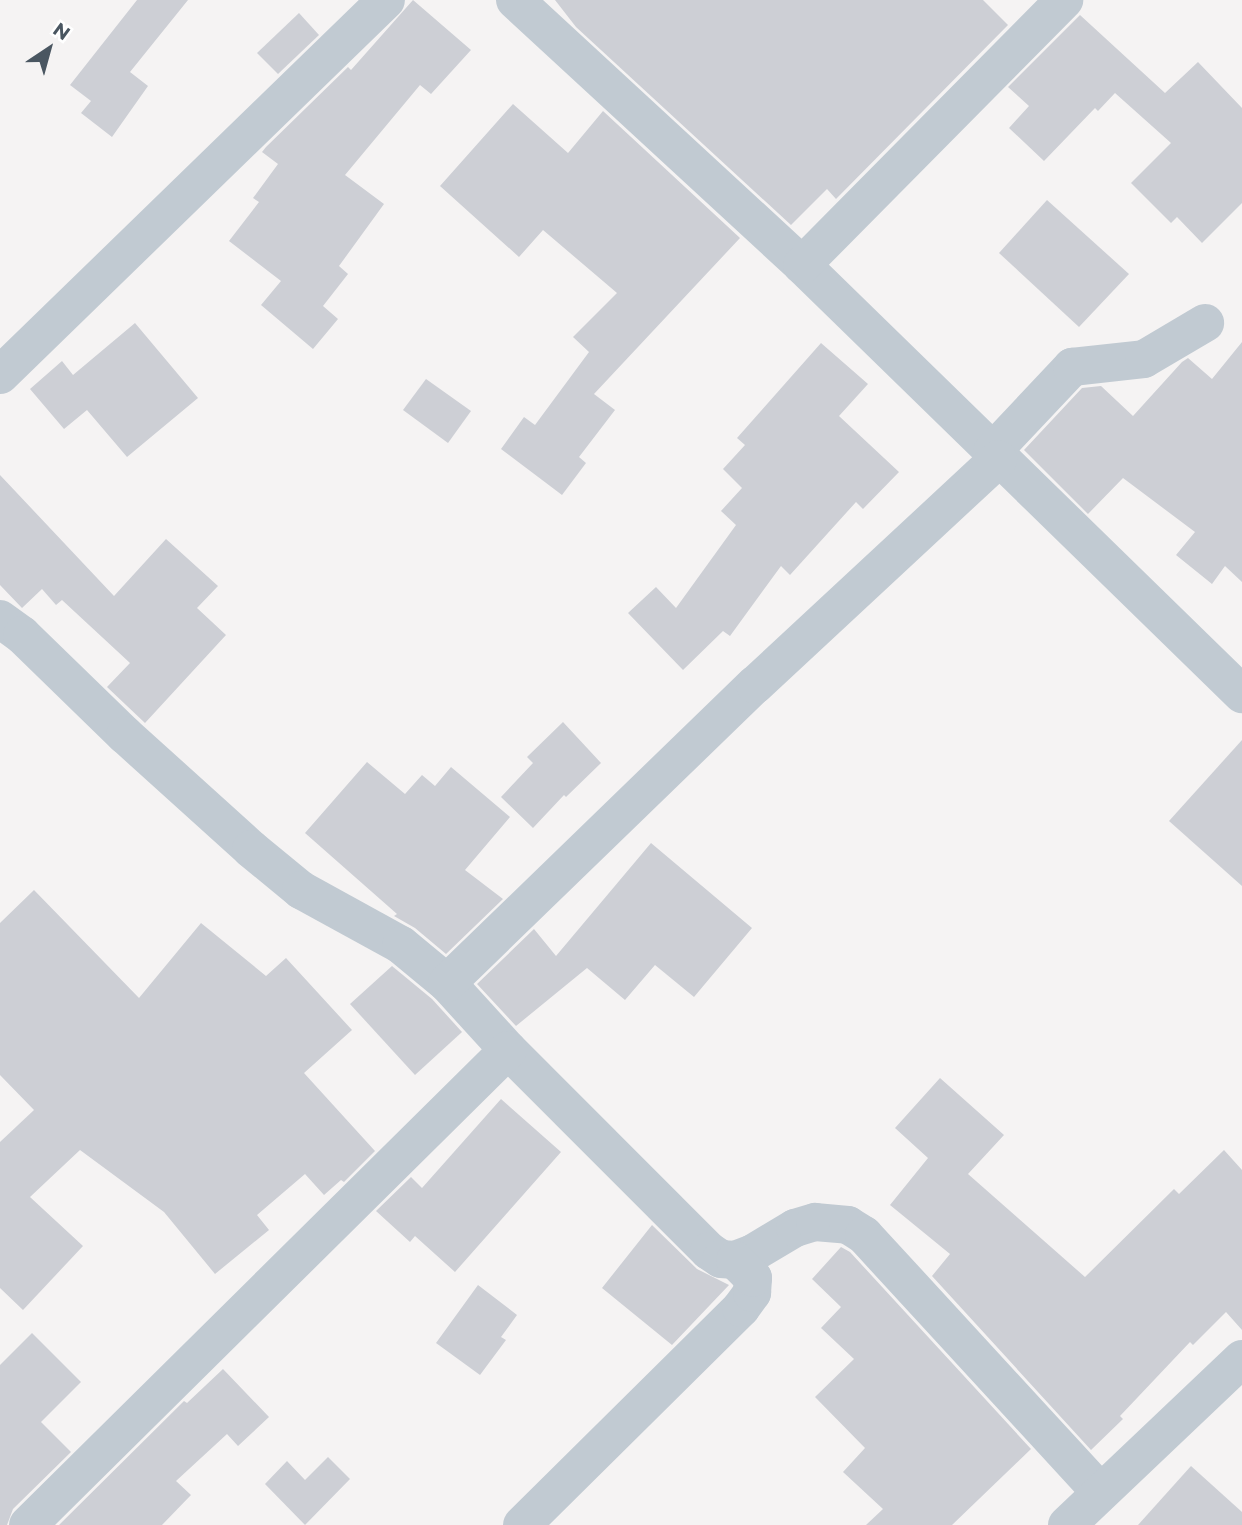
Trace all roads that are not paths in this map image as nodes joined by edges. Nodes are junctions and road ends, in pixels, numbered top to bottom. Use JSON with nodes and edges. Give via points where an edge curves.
{"nodes":[{"id":1,"x":386,"y":0,"type":"edge"},
{"id":2,"x":515,"y":0,"type":"edge"},
{"id":3,"x":1063,"y":0,"type":"edge"},
{"id":4,"x":802,"y":265,"type":"junction"},
{"id":5,"x":1205,"y":323,"type":"dead end"},
{"id":6,"x":0,"y":375,"type":"edge"},
{"id":7,"x":995,"y":456,"type":"junction"},
{"id":8,"x":0,"y":619,"type":"edge"},
{"id":9,"x":1242,"y":694,"type":"edge"},
{"id":10,"x":447,"y":983,"type":"junction"},
{"id":11,"x":508,"y":1050,"type":"junction"},
{"id":12,"x":735,"y":1260,"type":"junction"},
{"id":13,"x":1242,"y":1359,"type":"edge"},
{"id":14,"x":1100,"y":1492,"type":"junction"},
{"id":15,"x":27,"y":1525,"type":"edge"},
{"id":16,"x":522,"y":1525,"type":"edge"},
{"id":17,"x":1067,"y":1525,"type":"edge"}],
"edges":[{"from":1,"to":6,"type":"street"},
{"from":2,"to":4,"type":"street"},
{"from":3,"to":4,"type":"street"},
{"from":4,"to":7,"type":"street"},
{"from":5,"to":7,"type":"street","via":[[1144,359],[1072,367]]},
{"from":7,"to":9,"type":"street"},
{"from":7,"to":10,"type":"street"},
{"from":8,"to":10,"type":"street","via":[[301,890],[401,944]]},
{"from":10,"to":11,"type":"street"},
{"from":11,"to":12,"type":"street","via":[[709,1251],[721,1259]]},
{"from":11,"to":15,"type":"street"},
{"from":12,"to":14,"type":"street","via":[[815,1222],[848,1225],[864,1235]]},
{"from":12,"to":16,"type":"street","via":[[753,1278],[752,1293],[741,1308]]},
{"from":13,"to":14,"type":"street"},
{"from":14,"to":17,"type":"street"}]}
